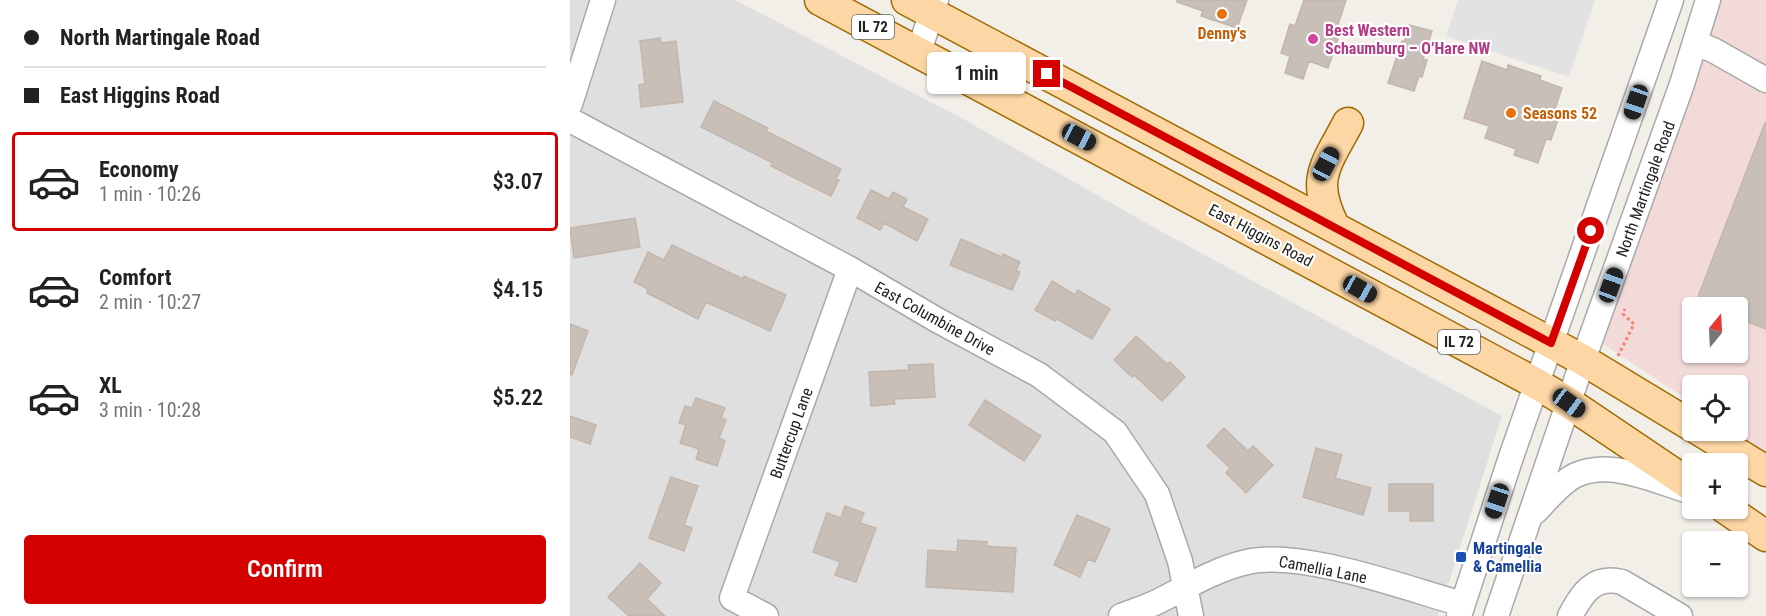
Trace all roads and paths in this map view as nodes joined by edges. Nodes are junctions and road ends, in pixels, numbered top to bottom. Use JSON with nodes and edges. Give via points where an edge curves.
{"nodes":[{"id":1,"x":603,"y":0,"type":"edge"},
{"id":2,"x":820,"y":0,"type":"edge"},
{"id":3,"x":1671,"y":0,"type":"edge"},
{"id":4,"x":1708,"y":0,"type":"edge"},
{"id":5,"x":925,"y":4,"type":"edge"},
{"id":6,"x":1695,"y":43,"type":"junction"},
{"id":7,"x":919,"y":51,"type":"junction"},
{"id":8,"x":1766,"y":80,"type":"edge"},
{"id":9,"x":570,"y":104,"type":"edge"},
{"id":10,"x":570,"y":120,"type":"edge"},
{"id":11,"x":1266,"y":190,"type":"junction"},
{"id":12,"x":1334,"y":226,"type":"junction"},
{"id":13,"x":850,"y":269,"type":"junction"},
{"id":14,"x":1634,"y":324,"type":"dead end"},
{"id":15,"x":1625,"y":342,"type":"dead end"},
{"id":16,"x":1551,"y":343,"type":"junction"},
{"id":17,"x":1583,"y":360,"type":"junction"},
{"id":18,"x":1537,"y":384,"type":"junction"},
{"id":19,"x":1569,"y":403,"type":"junction"},
{"id":20,"x":1682,"y":420,"type":"edge"},
{"id":21,"x":1717,"y":441,"type":"edge"},
{"id":22,"x":1766,"y":471,"type":"edge"},
{"id":23,"x":1682,"y":479,"type":"edge"},
{"id":24,"x":1682,"y":489,"type":"edge"},
{"id":25,"x":1531,"y":515,"type":"junction"},
{"id":26,"x":1741,"y":519,"type":"edge"},
{"id":27,"x":1766,"y":536,"type":"edge"},
{"id":28,"x":1185,"y":586,"type":"junction"},
{"id":29,"x":1653,"y":609,"type":"edge"},
{"id":30,"x":1460,"y":610,"type":"edge"},
{"id":31,"x":766,"y":616,"type":"edge"},
{"id":32,"x":1121,"y":616,"type":"edge"},
{"id":33,"x":1191,"y":616,"type":"edge"},
{"id":34,"x":1497,"y":616,"type":"edge"},
{"id":35,"x":1570,"y":616,"type":"edge"},
{"id":36,"x":1680,"y":616,"type":"edge"}],
"edges":[{"from":1,"to":9,"type":"street"},
{"from":2,"to":7,"type":"main road","name":"East Higgins Road","number":"IL 72"},
{"from":3,"to":16,"type":"street"},
{"from":4,"to":6,"type":"street","name":"North Martingale Road"},
{"from":5,"to":7,"type":"street"},
{"from":5,"to":11,"type":"main road","number":"IL 72"},
{"from":6,"to":8,"type":"street"},
{"from":6,"to":17,"type":"street","name":"North Martingale Road"},
{"from":7,"to":18,"type":"main road","name":"East Higgins Road","number":"IL 72"},
{"from":10,"to":13,"type":"street","name":"East Columbine Drive"},
{"from":11,"to":12,"type":"main road","number":"IL 72"},
{"from":11,"to":12,"type":"main road","via":[[1284,189],[1296,183],[1342,119],[1320,189]]},
{"from":12,"to":16,"type":"main road","number":"IL 72"},
{"from":13,"to":28,"type":"street","name":"East Columbine Drive","via":[[1039,375],[1115,432],[1157,494]]},
{"from":13,"to":31,"type":"street","name":"Buttercup Lane","via":[[732,598]]},
{"from":14,"to":15,"type":"path"},
{"from":16,"to":17,"type":"main road","number":"IL 72"},
{"from":16,"to":18,"type":"street"},
{"from":17,"to":19,"type":"street","name":"North Martingale Road"},
{"from":17,"to":20,"type":"main road","number":"IL 72"},
{"from":18,"to":19,"type":"main road","name":"East Higgins Road","number":"IL 72"},
{"from":18,"to":30,"type":"street"},
{"from":19,"to":23,"type":"main road","name":"East Higgins Road","number":"IL 72"},
{"from":19,"to":25,"type":"street","name":"North Martingale Road"},
{"from":21,"to":22,"type":"main road"},
{"from":24,"to":25,"type":"street","via":[[1632,473],[1596,470],[1575,475]]},
{"from":25,"to":34,"type":"street","name":"North Martingale Road"},
{"from":26,"to":27,"type":"main road"},
{"from":28,"to":30,"type":"street","name":"Camellia Lane","via":[[1248,561],[1276,559],[1345,571]]},
{"from":28,"to":32,"type":"street","name":"Camellia Lane"},
{"from":28,"to":33,"type":"street","name":"East Columbine Drive"},
{"from":29,"to":35,"type":"street","via":[[1622,582],[1600,581],[1590,587]]},
{"from":29,"to":36,"type":"street"}]}
